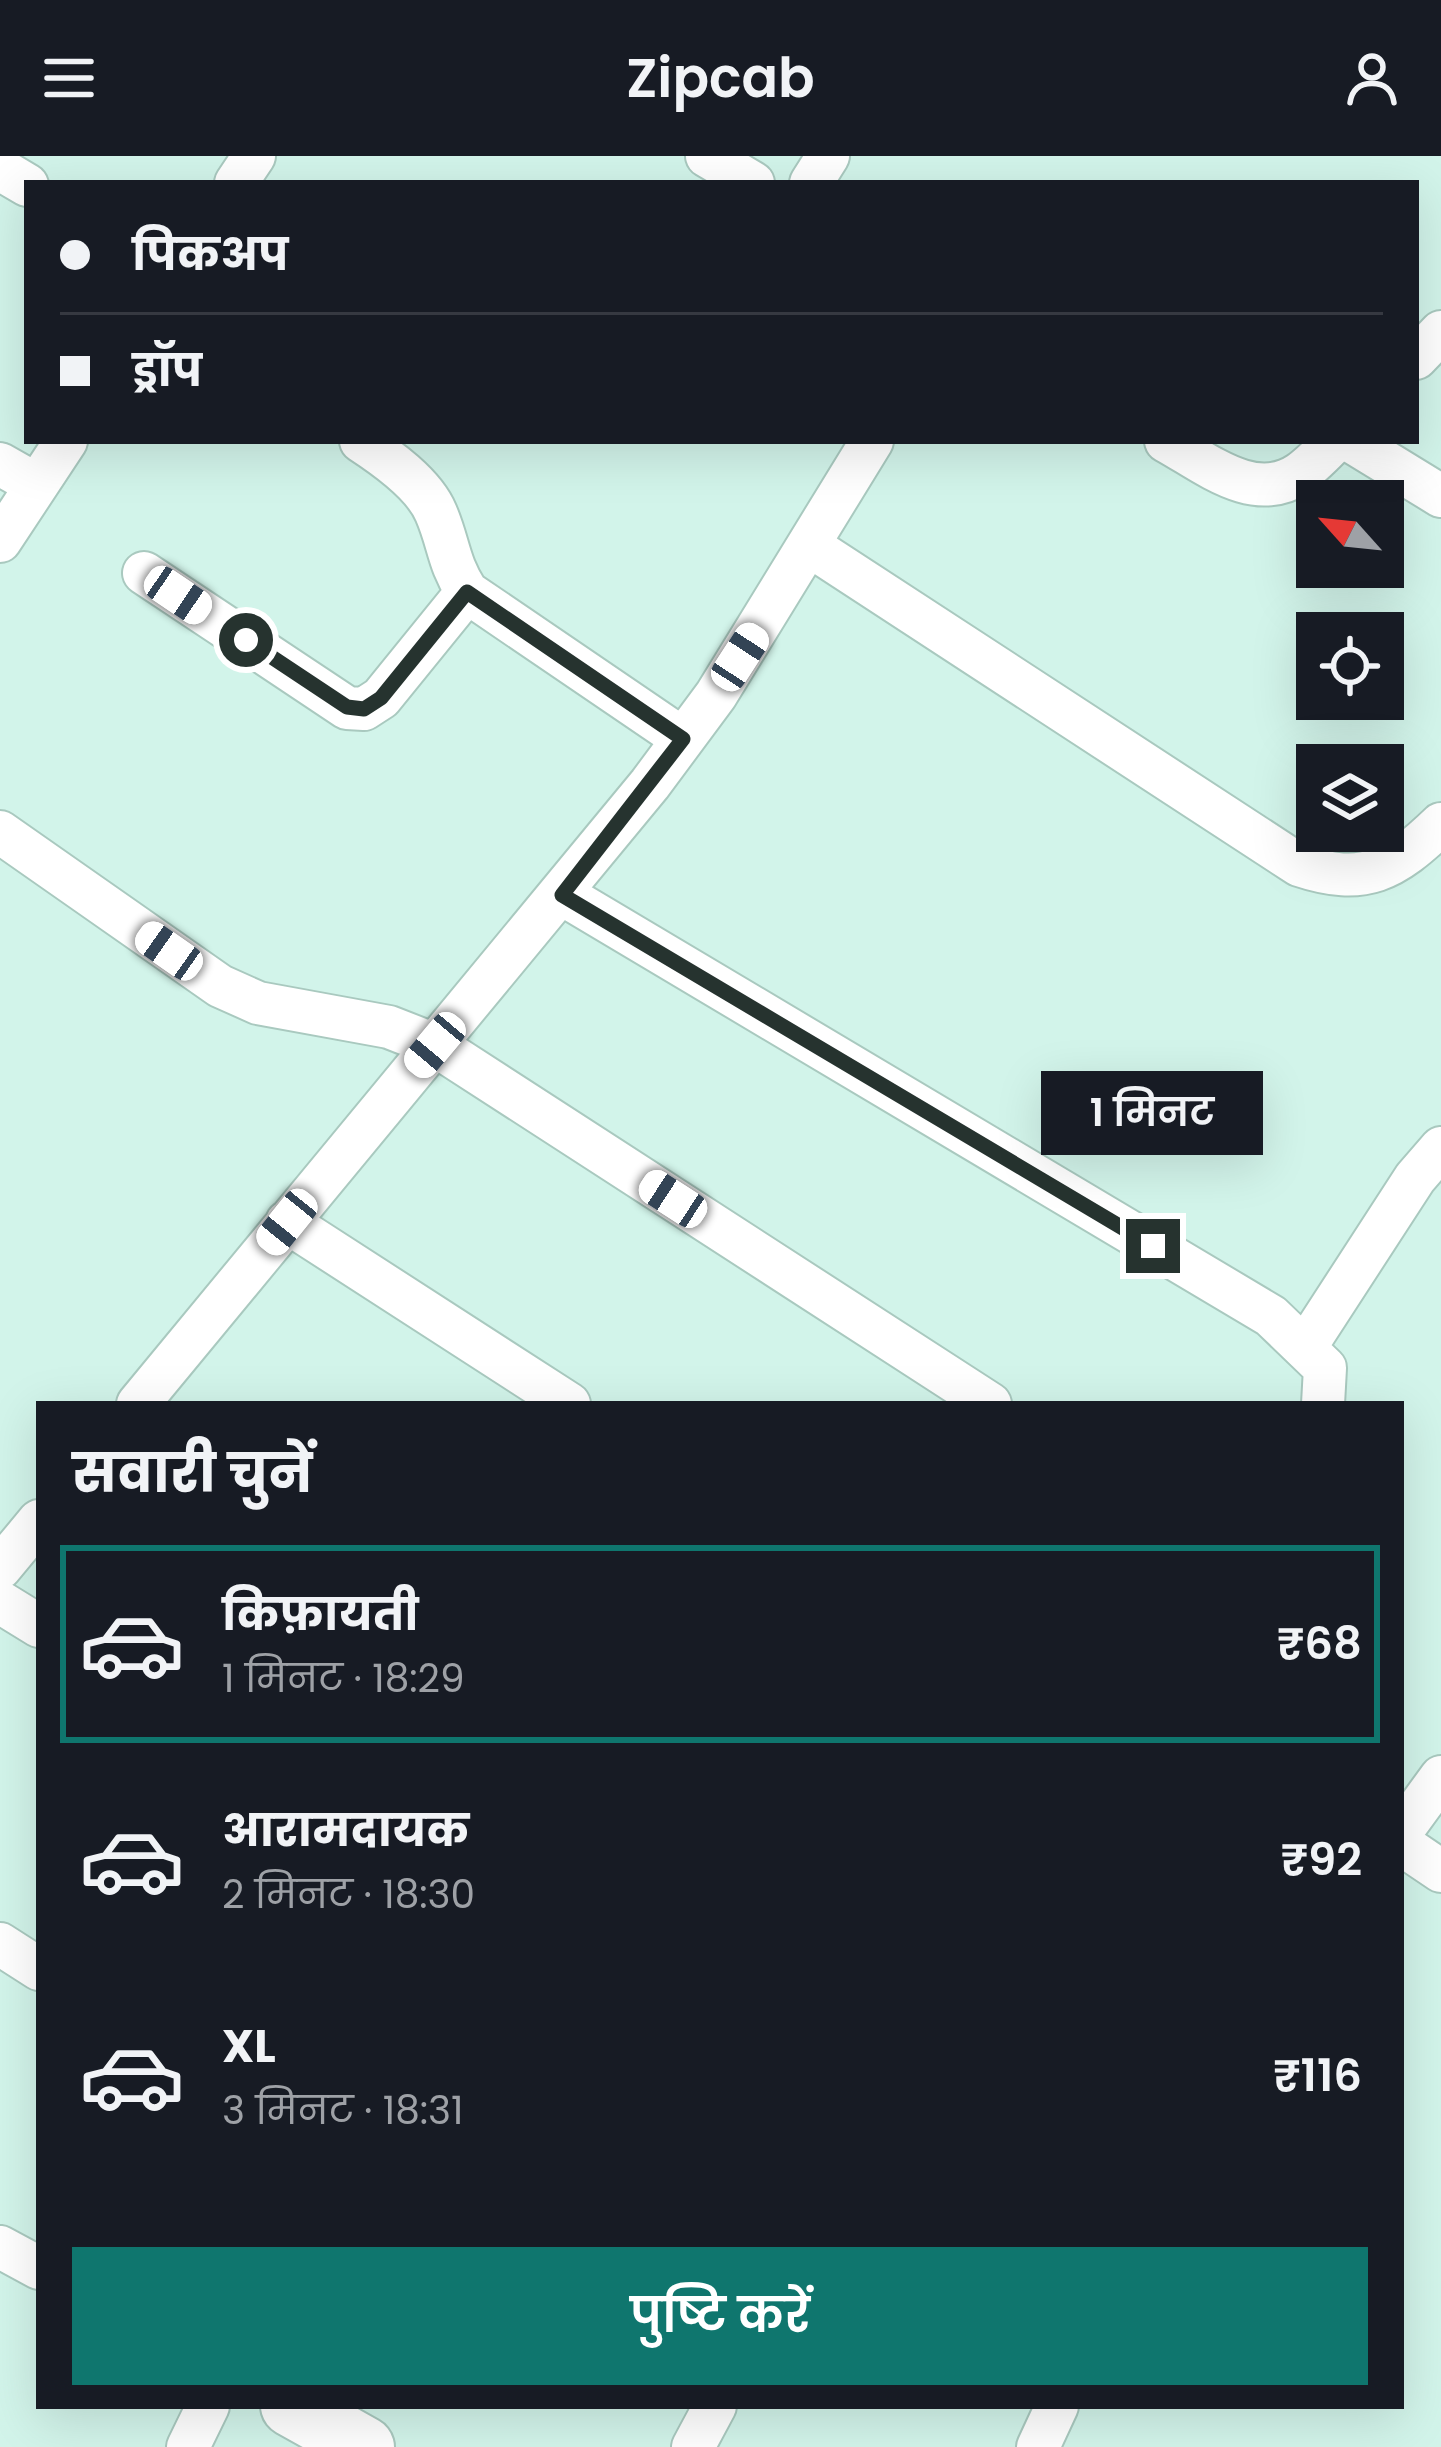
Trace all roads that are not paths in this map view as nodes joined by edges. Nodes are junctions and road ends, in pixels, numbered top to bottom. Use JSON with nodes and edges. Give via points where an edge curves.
{"nodes":[{"id":1,"x":707,"y":156,"type":"edge"},
{"id":2,"x":748,"y":180,"type":"edge"},
{"id":3,"x":1441,"y":332,"type":"edge"},
{"id":4,"x":1419,"y":355,"type":"edge"},
{"id":5,"x":64,"y":444,"type":"edge"},
{"id":6,"x":366,"y":444,"type":"edge"},
{"id":7,"x":870,"y":444,"type":"edge"},
{"id":8,"x":1171,"y":444,"type":"edge"},
{"id":9,"x":1332,"y":444,"type":"edge"},
{"id":10,"x":1356,"y":444,"type":"edge"},
{"id":11,"x":0,"y":464,"type":"edge"},
{"id":12,"x":37,"y":485,"type":"junction"},
{"id":13,"x":1441,"y":496,"type":"edge"},
{"id":14,"x":0,"y":541,"type":"edge"},
{"id":15,"x":810,"y":546,"type":"junction"},
{"id":16,"x":144,"y":572,"type":"dead end"},
{"id":17,"x":467,"y":592,"type":"junction"},
{"id":18,"x":683,"y":739,"type":"junction"},
{"id":19,"x":1441,"y":824,"type":"edge"},
{"id":20,"x":0,"y":832,"type":"edge"},
{"id":21,"x":562,"y":895,"type":"junction"},
{"id":22,"x":435,"y":1045,"type":"junction"},
{"id":23,"x":1441,"y":1148,"type":"edge"},
{"id":24,"x":287,"y":1222,"type":"junction"},
{"id":25,"x":1306,"y":1346,"type":"junction"},
{"id":26,"x":146,"y":1401,"type":"edge"},
{"id":27,"x":564,"y":1401,"type":"edge"},
{"id":28,"x":985,"y":1401,"type":"edge"},
{"id":29,"x":1323,"y":1401,"type":"edge"},
{"id":30,"x":36,"y":1525,"type":"edge"},
{"id":31,"x":0,"y":1568,"type":"edge"},
{"id":32,"x":0,"y":1602,"type":"edge"},
{"id":33,"x":36,"y":1624,"type":"edge"},
{"id":34,"x":1441,"y":1777,"type":"edge"},
{"id":35,"x":1404,"y":1828,"type":"edge"},
{"id":36,"x":1404,"y":1846,"type":"edge"},
{"id":37,"x":1441,"y":1870,"type":"edge"},
{"id":38,"x":0,"y":1944,"type":"edge"},
{"id":39,"x":36,"y":1967,"type":"edge"},
{"id":40,"x":0,"y":2247,"type":"edge"},
{"id":41,"x":36,"y":2266,"type":"edge"},
{"id":42,"x":207,"y":2409,"type":"edge"},
{"id":43,"x":296,"y":2409,"type":"edge"},
{"id":44,"x":714,"y":2409,"type":"edge"},
{"id":45,"x":1056,"y":2409,"type":"edge"},
{"id":46,"x":188,"y":2447,"type":"edge"},
{"id":47,"x":364,"y":2447,"type":"edge"},
{"id":48,"x":692,"y":2447,"type":"edge"},
{"id":49,"x":1037,"y":2447,"type":"edge"}],
"edges":[{"from":1,"to":2,"type":"street"},
{"from":3,"to":4,"type":"street"},
{"from":5,"to":12,"type":"street"},
{"from":6,"to":17,"type":"street","via":[[435,511],[451,568]]},
{"from":7,"to":15,"type":"street"},
{"from":8,"to":9,"type":"street","via":[[1238,481],[1269,488]]},
{"from":10,"to":13,"type":"street"},
{"from":11,"to":12,"type":"street"},
{"from":12,"to":14,"type":"street"},
{"from":15,"to":18,"type":"street"},
{"from":15,"to":19,"type":"street","via":[[1299,866],[1331,876],[1376,874]]},
{"from":16,"to":17,"type":"street","via":[[347,707],[364,709]]},
{"from":17,"to":18,"type":"street"},
{"from":18,"to":21,"type":"street"},
{"from":20,"to":22,"type":"street","via":[[220,986],[257,1004],[389,1027]]},
{"from":21,"to":22,"type":"street"},
{"from":21,"to":25,"type":"street","via":[[1271,1316]]},
{"from":22,"to":24,"type":"street"},
{"from":22,"to":28,"type":"street"},
{"from":23,"to":25,"type":"street"},
{"from":24,"to":26,"type":"street"},
{"from":24,"to":27,"type":"street"},
{"from":25,"to":29,"type":"street","via":[[1325,1368]]},
{"from":30,"to":31,"type":"street"},
{"from":32,"to":33,"type":"street"},
{"from":34,"to":35,"type":"street"},
{"from":36,"to":37,"type":"street"},
{"from":38,"to":39,"type":"street"},
{"from":40,"to":41,"type":"street"},
{"from":42,"to":46,"type":"street"},
{"from":43,"to":47,"type":"street"},
{"from":44,"to":48,"type":"street"},
{"from":45,"to":49,"type":"street"}]}
